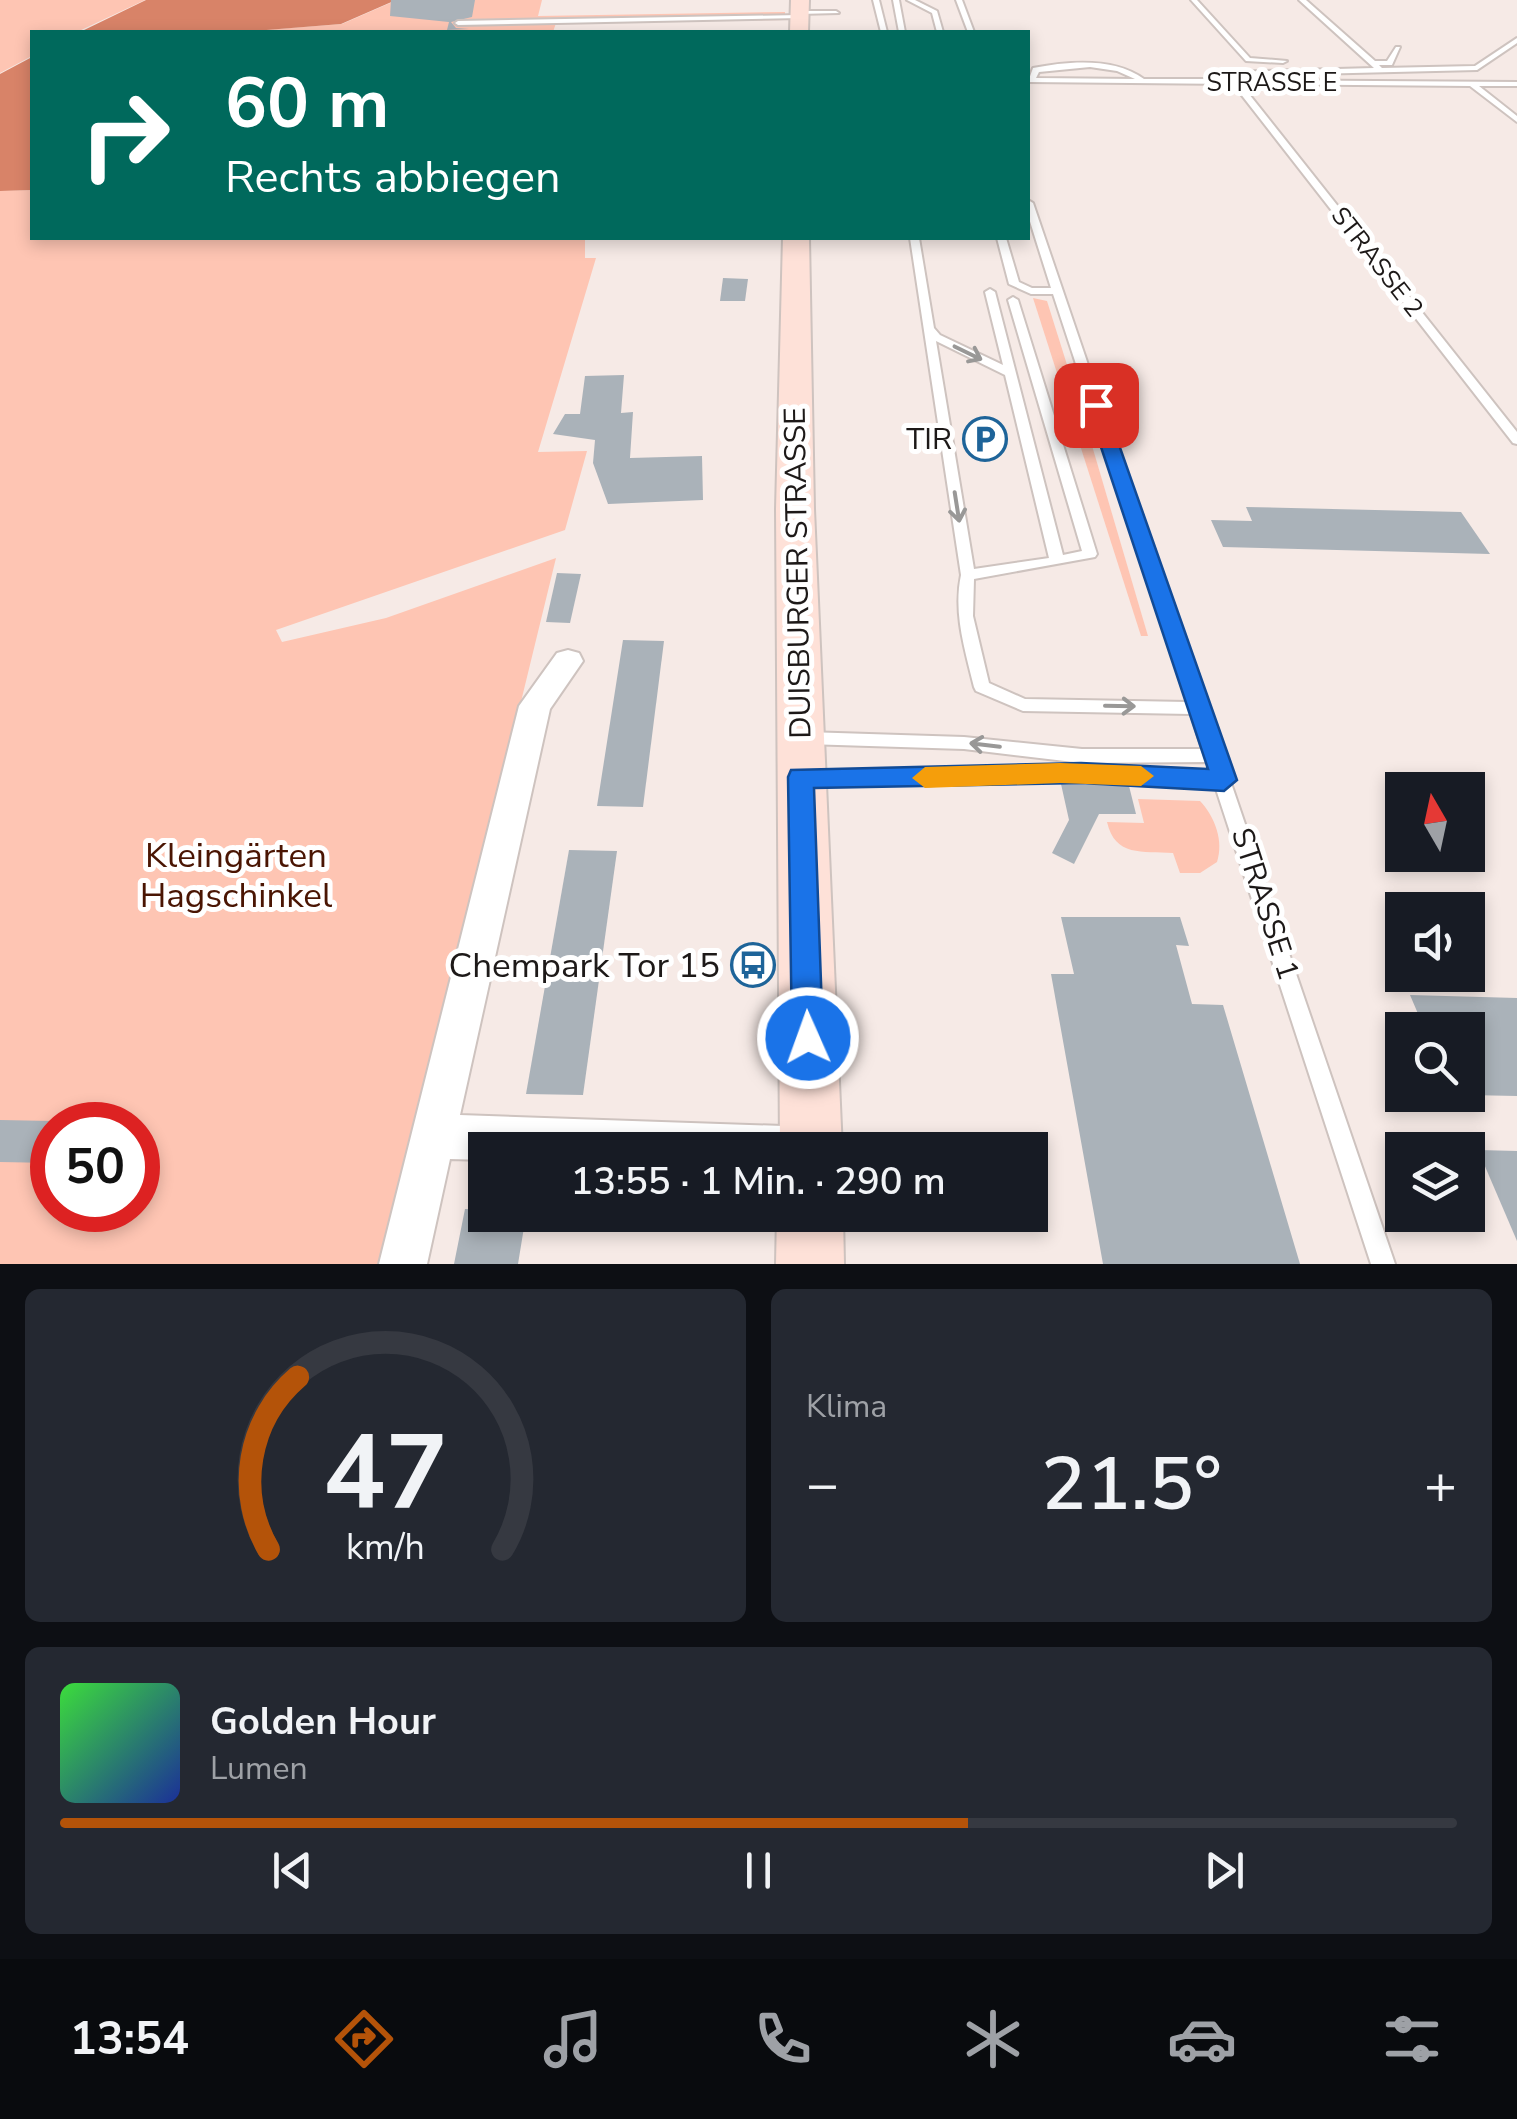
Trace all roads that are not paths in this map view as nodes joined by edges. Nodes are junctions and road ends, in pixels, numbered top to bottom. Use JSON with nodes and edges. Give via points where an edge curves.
{"nodes":[{"id":1,"x":876,"y":0,"type":"edge"},
{"id":2,"x":896,"y":0,"type":"edge"},
{"id":3,"x":910,"y":0,"type":"edge"},
{"id":4,"x":959,"y":0,"type":"edge"},
{"id":5,"x":1194,"y":0,"type":"edge"},
{"id":6,"x":1302,"y":0,"type":"edge"},
{"id":7,"x":836,"y":13,"type":"dead end"},
{"id":8,"x":800,"y":16,"type":"edge"},
{"id":9,"x":458,"y":23,"type":"dead end"},
{"id":10,"x":884,"y":30,"type":"edge"},
{"id":11,"x":902,"y":30,"type":"edge"},
{"id":12,"x":940,"y":30,"type":"edge"},
{"id":13,"x":970,"y":30,"type":"edge"},
{"id":14,"x":1517,"y":40,"type":"edge"},
{"id":15,"x":1398,"y":48,"type":"dead end"},
{"id":16,"x":1371,"y":63,"type":"junction"},
{"id":17,"x":1380,"y":69,"type":"junction"},
{"id":18,"x":1030,"y":80,"type":"edge"},
{"id":19,"x":1236,"y":83,"type":"junction"},
{"id":20,"x":1470,"y":84,"type":"junction"},
{"id":21,"x":1517,"y":84,"type":"edge"},
{"id":22,"x":1517,"y":120,"type":"edge"},
{"id":23,"x":1030,"y":209,"type":"edge"},
{"id":24,"x":796,"y":240,"type":"edge"},
{"id":25,"x":914,"y":240,"type":"edge"},
{"id":26,"x":1002,"y":240,"type":"edge"},
{"id":27,"x":1058,"y":291,"type":"junction"},
{"id":28,"x":990,"y":292,"type":"dead end"},
{"id":29,"x":1013,"y":300,"type":"dead end"},
{"id":30,"x":929,"y":329,"type":"junction"},
{"id":31,"x":1010,"y":372,"type":"junction"},
{"id":32,"x":1517,"y":440,"type":"edge"},
{"id":33,"x":1056,"y":560,"type":"junction"},
{"id":34,"x":968,"y":575,"type":"junction"},
{"id":35,"x":568,"y":661,"type":"dead end"},
{"id":36,"x":1199,"y":708,"type":"junction"},
{"id":37,"x":1034,"y":751,"type":"junction"},
{"id":38,"x":1216,"y":755,"type":"junction"},
{"id":39,"x":800,"y":758,"type":"junction"},
{"id":40,"x":1039,"y":773,"type":"junction"},
{"id":41,"x":1224,"y":780,"type":"junction"},
{"id":42,"x":810,"y":1132,"type":"edge"},
{"id":43,"x":433,"y":1136,"type":"junction"},
{"id":44,"x":468,"y":1137,"type":"edge"},
{"id":45,"x":810,"y":1232,"type":"edge"},
{"id":46,"x":403,"y":1264,"type":"edge"},
{"id":47,"x":810,"y":1264,"type":"edge"},
{"id":48,"x":1383,"y":1264,"type":"edge"}],
"edges":[{"from":1,"to":10,"type":"lane"},
{"from":2,"to":11,"type":"lane"},
{"from":3,"to":12,"type":"lane","via":[[935,12]]},
{"from":4,"to":13,"type":"lane"},
{"from":5,"to":16,"type":"lane","via":[[1248,60]]},
{"from":6,"to":16,"type":"lane"},
{"from":7,"to":8,"type":"lane"},
{"from":8,"to":9,"type":"lane"},
{"from":14,"to":17,"type":"lane","via":[[1476,68]]},
{"from":15,"to":16,"type":"lane","via":[[1389,63]]},
{"from":16,"to":17,"type":"lane"},
{"from":17,"to":19,"type":"lane","via":[[1229,74]]},
{"from":18,"to":19,"type":"lane","name":"STRASSE E"},
{"from":19,"to":20,"type":"lane","name":"STRASSE E"},
{"from":19,"to":32,"type":"lane","name":"STRASSE 2"},
{"from":20,"to":21,"type":"lane","name":"STRASSE E"},
{"from":20,"to":22,"type":"lane"},
{"from":23,"to":27,"type":"lane","name":"STRASSE 1"},
{"from":24,"to":39,"type":"main road","name":"DUISBURGER STRASSE"},
{"from":25,"to":30,"type":"lane"},
{"from":26,"to":27,"type":"lane","via":[[1014,284]]},
{"from":27,"to":36,"type":"lane","name":"STRASSE 1"},
{"from":28,"to":31,"type":"lane"},
{"from":29,"to":33,"type":"lane","via":[[1090,554]]},
{"from":30,"to":31,"type":"lane","one_way":true},
{"from":30,"to":34,"type":"lane","one_way":true},
{"from":31,"to":33,"type":"lane"},
{"from":33,"to":34,"type":"lane"},
{"from":34,"to":36,"type":"lane","one_way":true,"via":[[966,603],[982,686],[1023,704]]},
{"from":35,"to":43,"type":"street","via":[[534,706]]},
{"from":36,"to":38,"type":"lane","name":"STRASSE 1"},
{"from":37,"to":38,"type":"lane"},
{"from":37,"to":39,"type":"lane","one_way":true,"via":[[964,743]]},
{"from":37,"to":40,"type":"lane"},
{"from":38,"to":41,"type":"lane","name":"STRASSE 1"},
{"from":39,"to":40,"type":"lane","via":[[845,780]]},
{"from":39,"to":42,"type":"main road","name":"DUISBURGER STRASSE"},
{"from":40,"to":41,"type":"lane"},
{"from":41,"to":48,"type":"lane","name":"STRASSE 1"},
{"from":43,"to":44,"type":"street","name":"DUISBURGER STRASSE"},
{"from":43,"to":46,"type":"street"},
{"from":45,"to":47,"type":"main road"}]}
